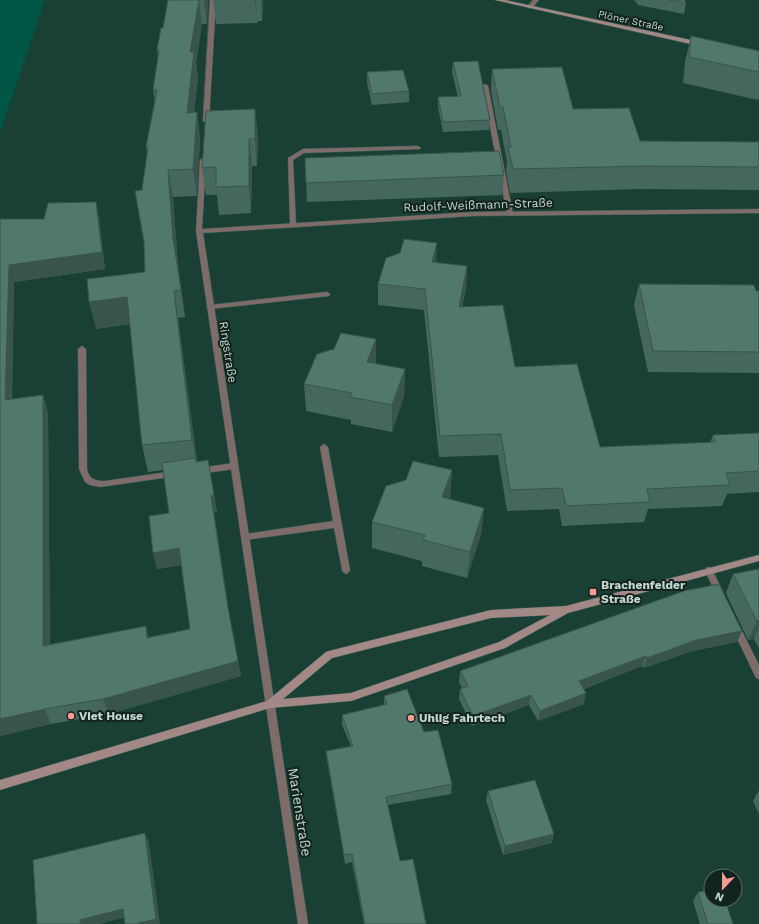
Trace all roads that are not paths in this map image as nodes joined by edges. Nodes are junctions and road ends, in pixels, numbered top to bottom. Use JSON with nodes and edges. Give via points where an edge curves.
{"nodes":[{"id":1,"x":213,"y":0,"type":"edge"},
{"id":2,"x":498,"y":0,"type":"edge"},
{"id":3,"x":536,"y":0,"type":"edge"},
{"id":4,"x":530,"y":7,"type":"junction"},
{"id":5,"x":707,"y":45,"type":"edge"},
{"id":6,"x":485,"y":86,"type":"edge"},
{"id":7,"x":205,"y":128,"type":"edge"},
{"id":8,"x":418,"y":148,"type":"dead end"},
{"id":9,"x":204,"y":152,"type":"edge"},
{"id":10,"x":759,"y":211,"type":"edge"},
{"id":11,"x":510,"y":214,"type":"junction"},
{"id":12,"x":293,"y":226,"type":"junction"},
{"id":13,"x":199,"y":231,"type":"junction"},
{"id":14,"x":327,"y":294,"type":"dead end"},
{"id":15,"x":210,"y":307,"type":"junction"},
{"id":16,"x":82,"y":349,"type":"dead end"},
{"id":17,"x":324,"y":447,"type":"dead end"},
{"id":18,"x":234,"y":466,"type":"junction"},
{"id":19,"x":338,"y":524,"type":"junction"},
{"id":20,"x":245,"y":537,"type":"junction"},
{"id":21,"x":759,"y":558,"type":"edge"},
{"id":22,"x":346,"y":570,"type":"dead end"},
{"id":23,"x":709,"y":571,"type":"junction"},
{"id":24,"x":722,"y":600,"type":"edge"},
{"id":25,"x":566,"y":610,"type":"junction"},
{"id":26,"x":732,"y":620,"type":"edge"},
{"id":27,"x":759,"y":675,"type":"edge"},
{"id":28,"x":270,"y":704,"type":"junction"},
{"id":29,"x":0,"y":785,"type":"edge"},
{"id":30,"x":303,"y":924,"type":"edge"}],
"edges":[{"from":1,"to":7,"type":"street"},
{"from":2,"to":4,"type":"street","name":"Plöner Straße"},
{"from":3,"to":4,"type":"street"},
{"from":4,"to":5,"type":"street","name":"Plöner Straße"},
{"from":6,"to":11,"type":"street"},
{"from":8,"to":12,"type":"street","via":[[303,151],[290,159]]},
{"from":9,"to":13,"type":"street","name":"Ringstraße"},
{"from":10,"to":11,"type":"street","name":"Rudolf-Weißmann-Straße"},
{"from":11,"to":12,"type":"street","name":"Rudolf-Weißmann-Straße"},
{"from":12,"to":13,"type":"street","name":"Rudolf-Weißmann-Straße"},
{"from":13,"to":15,"type":"street","name":"Ringstraße"},
{"from":14,"to":15,"type":"street"},
{"from":15,"to":18,"type":"street","name":"Ringstraße"},
{"from":16,"to":18,"type":"street","via":[[83,469],[88,481],[105,484]]},
{"from":17,"to":19,"type":"street"},
{"from":18,"to":20,"type":"street","name":"Ringstraße"},
{"from":19,"to":20,"type":"street"},
{"from":19,"to":22,"type":"street"},
{"from":20,"to":28,"type":"street","name":"Ringstraße"},
{"from":21,"to":23,"type":"street"},
{"from":23,"to":24,"type":"street"},
{"from":23,"to":25,"type":"street"},
{"from":25,"to":28,"type":"street","via":[[502,645],[351,697]]},
{"from":25,"to":28,"type":"street","via":[[491,614],[329,655]]},
{"from":26,"to":27,"type":"street"},
{"from":28,"to":29,"type":"street"},
{"from":28,"to":30,"type":"street","name":"Marienstraße"}]}
